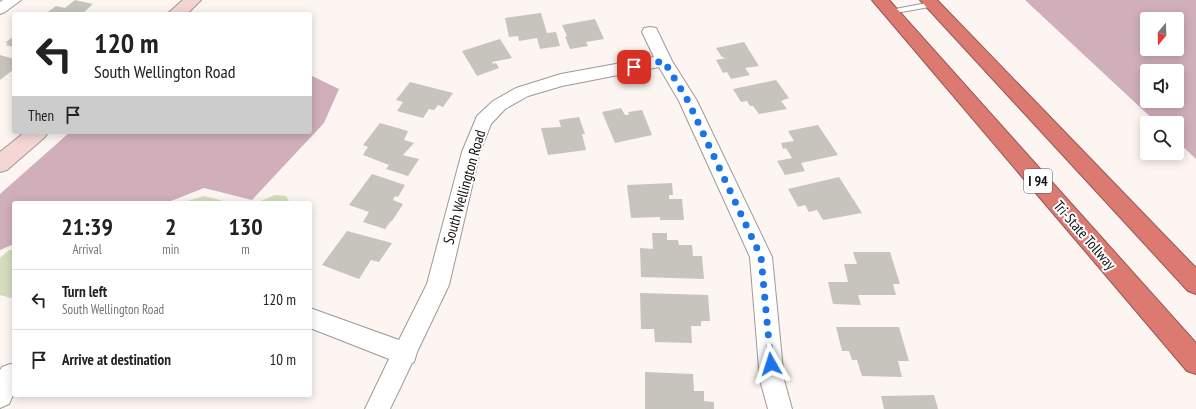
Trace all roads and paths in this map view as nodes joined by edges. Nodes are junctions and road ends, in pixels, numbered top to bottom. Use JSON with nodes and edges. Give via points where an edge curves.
{"nodes":[{"id":1,"x":14,"y":0,"type":"edge"},
{"id":2,"x":193,"y":0,"type":"edge"},
{"id":3,"x":930,"y":2,"type":"edge"},
{"id":4,"x":885,"y":6,"type":"edge"},
{"id":5,"x":0,"y":9,"type":"edge"},
{"id":6,"x":178,"y":12,"type":"edge"},
{"id":7,"x":650,"y":32,"type":"dead end"},
{"id":8,"x":664,"y":61,"type":"junction"},
{"id":9,"x":36,"y":134,"type":"edge"},
{"id":10,"x":0,"y":164,"type":"edge"},
{"id":11,"x":1196,"y":284,"type":"edge"},
{"id":12,"x":312,"y":319,"type":"edge"},
{"id":13,"x":406,"y":354,"type":"junction"},
{"id":14,"x":1196,"y":362,"type":"edge"},
{"id":15,"x":8,"y":374,"type":"edge"},
{"id":16,"x":0,"y":396,"type":"edge"},
{"id":17,"x":377,"y":409,"type":"edge"},
{"id":18,"x":780,"y":409,"type":"edge"}],
"edges":[{"from":1,"to":5,"type":"street"},
{"from":2,"to":6,"type":"main road"},
{"from":3,"to":4,"type":"lane"},
{"from":3,"to":11,"type":"highway"},
{"from":4,"to":14,"type":"highway","name":"Tri-State Tollway","number":"I 94"},
{"from":7,"to":8,"type":"street"},
{"from":8,"to":13,"type":"street","name":"South Wellington Road","via":[[561,80],[522,92],[499,105],[483,121],[471,152],[438,285]]},
{"from":8,"to":18,"type":"street","via":[[688,101],[761,257],[772,380]]},
{"from":9,"to":10,"type":"main road"},
{"from":12,"to":13,"type":"street"},
{"from":13,"to":17,"type":"street","name":"South Wellington Road"},
{"from":15,"to":16,"type":"street"}]}
